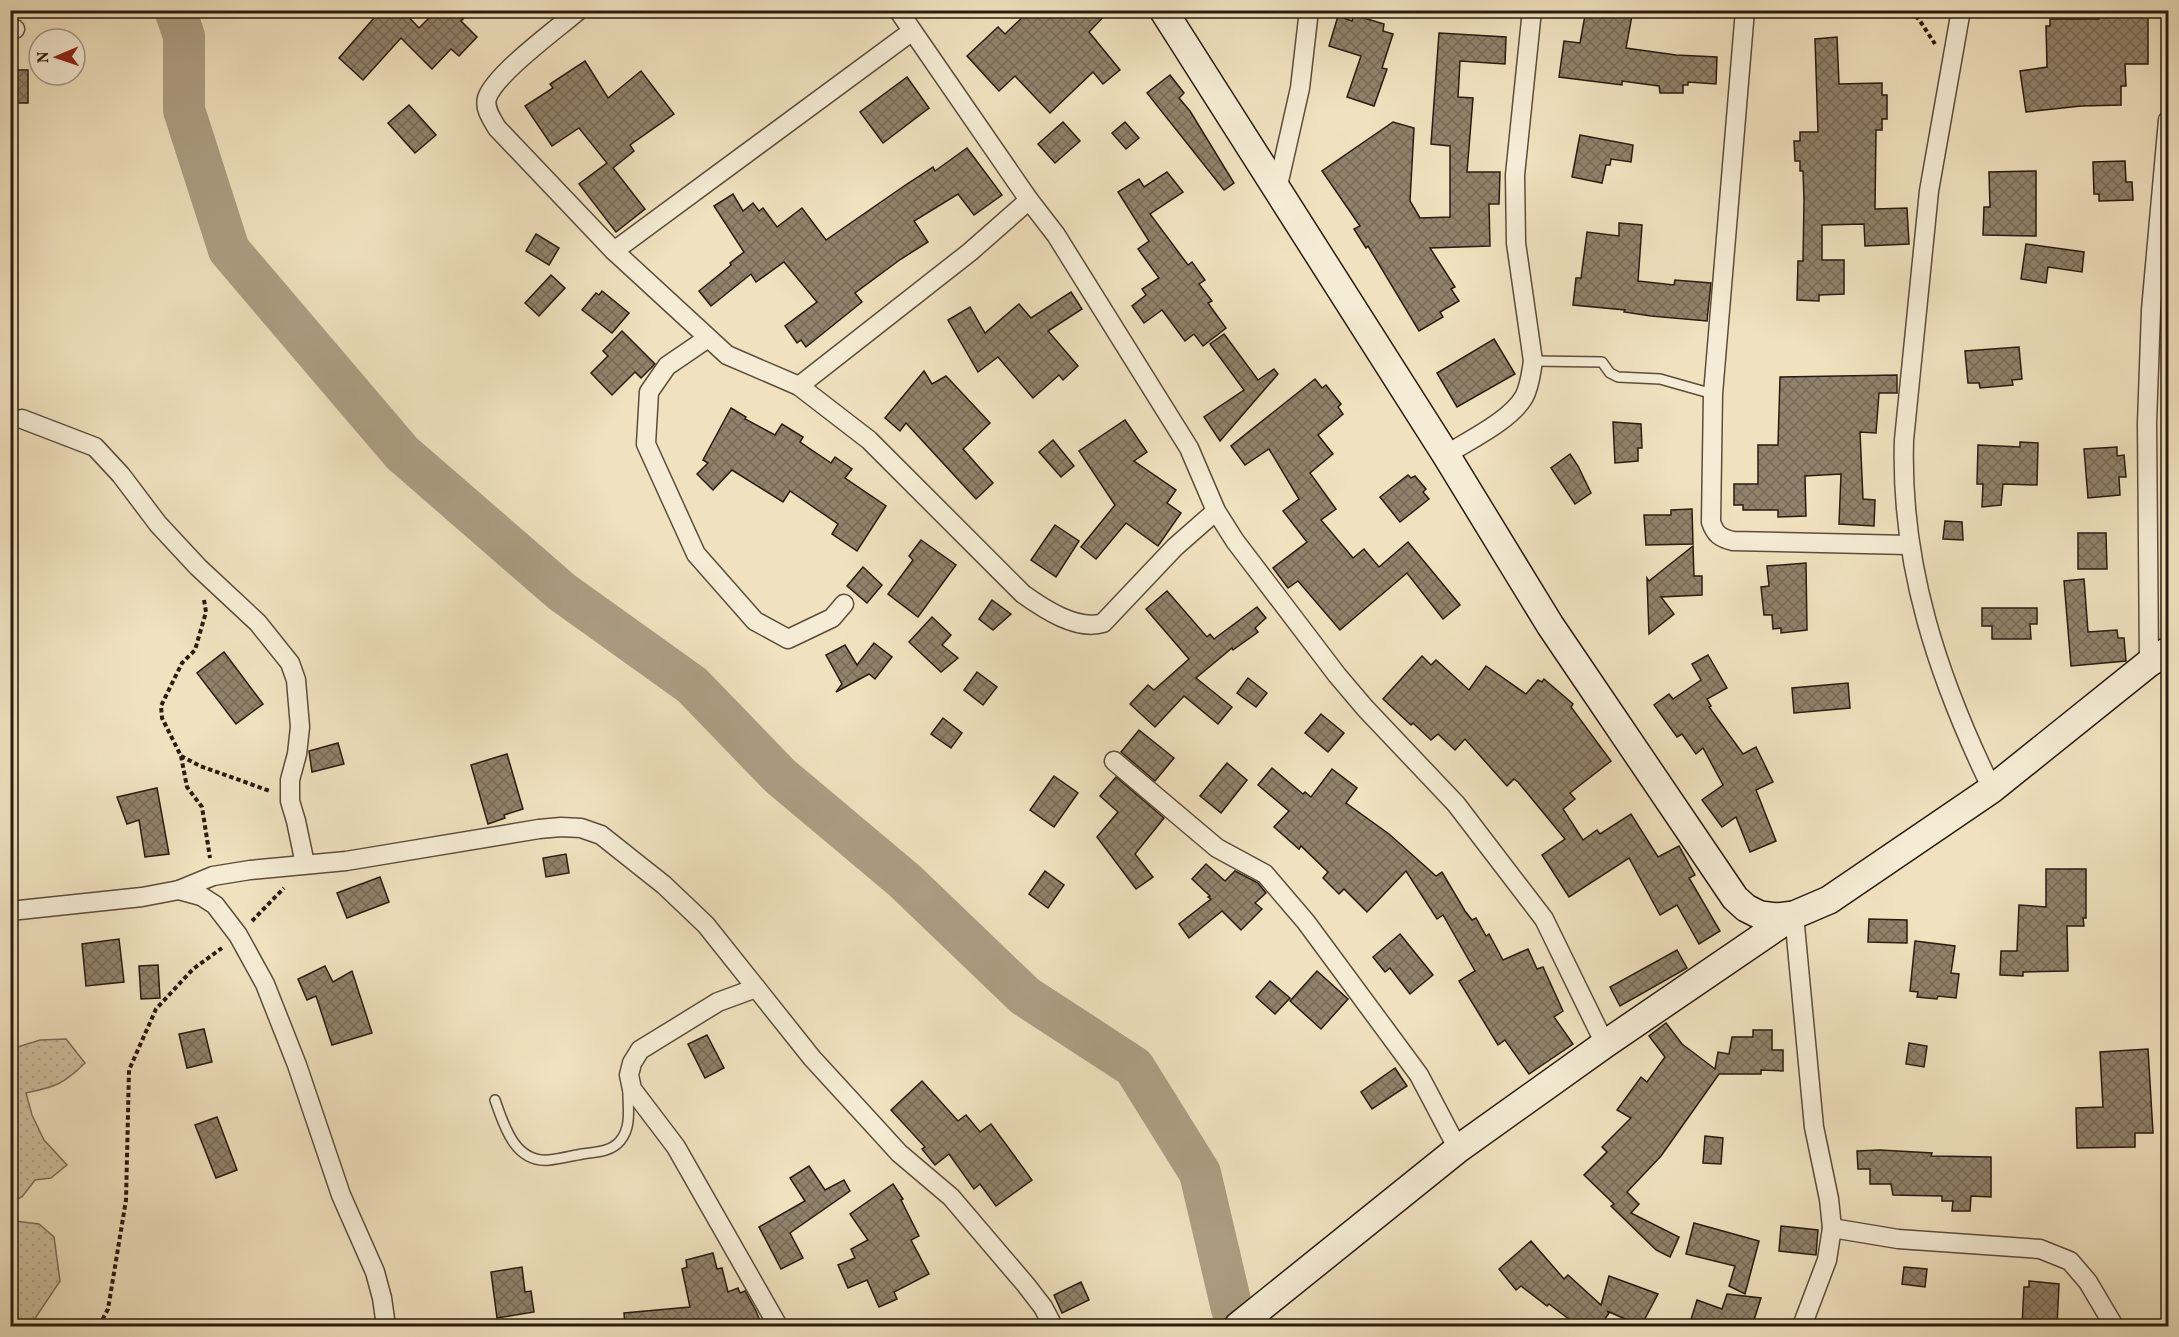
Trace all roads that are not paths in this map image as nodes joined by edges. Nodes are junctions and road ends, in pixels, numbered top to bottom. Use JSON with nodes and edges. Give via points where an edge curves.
{"nodes":[{"id":1,"x":579,"y":10,"type":"edge"},
{"id":2,"x":898,"y":10,"type":"edge"},
{"id":3,"x":1163,"y":10,"type":"edge"},
{"id":4,"x":1309,"y":10,"type":"edge"},
{"id":5,"x":1532,"y":10,"type":"edge"},
{"id":6,"x":1745,"y":10,"type":"edge"},
{"id":7,"x":1961,"y":10,"type":"edge"},
{"id":8,"x":911,"y":32,"type":"junction"},
{"id":9,"x":2169,"y":120,"type":"edge"},
{"id":10,"x":1278,"y":190,"type":"junction"},
{"id":11,"x":1029,"y":200,"type":"junction"},
{"id":12,"x":614,"y":251,"type":"junction"},
{"id":13,"x":708,"y":338,"type":"junction"},
{"id":14,"x":1533,"y":361,"type":"junction"},
{"id":15,"x":799,"y":386,"type":"junction"},
{"id":16,"x":1713,"y":394,"type":"junction"},
{"id":17,"x":22,"y":419,"type":"dead end"},
{"id":18,"x":1446,"y":455,"type":"junction"},
{"id":19,"x":1216,"y":511,"type":"junction"},
{"id":20,"x":1908,"y":545,"type":"junction"},
{"id":21,"x":844,"y":604,"type":"dead end"},
{"id":22,"x":2159,"y":657,"type":"edge"},
{"id":23,"x":1114,"y":760,"type":"dead end"},
{"id":24,"x":1992,"y":789,"type":"junction"},
{"id":25,"x":305,"y":864,"type":"junction"},
{"id":26,"x":179,"y":890,"type":"junction"},
{"id":27,"x":10,"y":910,"type":"edge"},
{"id":28,"x":1794,"y":915,"type":"junction"},
{"id":29,"x":756,"y":988,"type":"junction"},
{"id":30,"x":1605,"y":1044,"type":"junction"},
{"id":31,"x":629,"y":1075,"type":"junction"},
{"id":32,"x":495,"y":1100,"type":"dead end"},
{"id":33,"x":1458,"y":1149,"type":"junction"},
{"id":34,"x":1832,"y":1228,"type":"junction"},
{"id":35,"x":386,"y":1326,"type":"edge"},
{"id":36,"x":778,"y":1326,"type":"edge"},
{"id":37,"x":1053,"y":1326,"type":"edge"},
{"id":38,"x":1238,"y":1326,"type":"edge"},
{"id":39,"x":1802,"y":1326,"type":"edge"},
{"id":40,"x":2114,"y":1326,"type":"edge"}],
"edges":[{"from":1,"to":12,"type":"street","via":[[499,78],[487,98],[487,110],[497,128]]},
{"from":2,"to":8,"type":"street"},
{"from":3,"to":10,"type":"street"},
{"from":4,"to":10,"type":"street","via":[[1300,88]]},
{"from":5,"to":14,"type":"street","via":[[1515,175],[1515,243]]},
{"from":6,"to":16,"type":"street"},
{"from":7,"to":20,"type":"street","via":[[1929,191],[1904,440],[1902,480]]},
{"from":8,"to":11,"type":"street"},
{"from":8,"to":12,"type":"street"},
{"from":9,"to":22,"type":"street","via":[[2151,310],[2148,389]]},
{"from":10,"to":18,"type":"street"},
{"from":11,"to":15,"type":"street","via":[[970,252]]},
{"from":11,"to":19,"type":"street","via":[[1056,235],[1174,424]]},
{"from":12,"to":13,"type":"street"},
{"from":13,"to":15,"type":"street","via":[[728,355]]},
{"from":13,"to":21,"type":"street","via":[[667,366],[649,392],[646,444],[696,554],[755,621],[788,639],[832,618]]},
{"from":14,"to":16,"type":"lane","via":[[1602,362],[1618,377],[1660,380]]},
{"from":14,"to":18,"type":"street","via":[[1531,380],[1514,409]]},
{"from":15,"to":19,"type":"street","via":[[869,440],[1023,594],[1084,625],[1103,623],[1175,547]]},
{"from":16,"to":20,"type":"street","via":[[1710,522],[1722,538]]},
{"from":17,"to":25,"type":"street","via":[[95,447],[158,524],[258,623],[290,663],[296,680],[300,726],[290,801]]},
{"from":18,"to":28,"type":"street","via":[[1550,625],[1735,898],[1760,915]]},
{"from":19,"to":30,"type":"street","via":[[1337,675],[1455,804],[1544,919]]},
{"from":20,"to":24,"type":"street","via":[[1939,666]]},
{"from":22,"to":24,"type":"street"},
{"from":23,"to":33,"type":"street","via":[[1217,848],[1265,874],[1306,922],[1419,1075]]},
{"from":24,"to":28,"type":"street","via":[[1829,900]]},
{"from":25,"to":26,"type":"street","via":[[213,876]]},
{"from":25,"to":29,"type":"street","via":[[561,826],[581,828],[601,835],[664,885],[706,925]]},
{"from":26,"to":27,"type":"street"},
{"from":26,"to":35,"type":"street","via":[[215,905],[238,935],[265,984],[341,1195],[375,1272]]},
{"from":28,"to":30,"type":"street"},
{"from":28,"to":34,"type":"street","via":[[1814,1126]]},
{"from":29,"to":31,"type":"street","via":[[718,1002],[640,1050]]},
{"from":29,"to":37,"type":"street","via":[[899,1153],[951,1197],[1026,1285]]},
{"from":30,"to":33,"type":"street"},
{"from":31,"to":32,"type":"lane","via":[[626,1130],[609,1149],[547,1160],[535,1158],[512,1142]]},
{"from":31,"to":36,"type":"street","via":[[633,1089],[676,1147]]},
{"from":33,"to":38,"type":"street"},
{"from":34,"to":39,"type":"street","via":[[1827,1260]]},
{"from":34,"to":40,"type":"street","via":[[1898,1239],[2040,1249],[2070,1261],[2088,1282]]}]}
